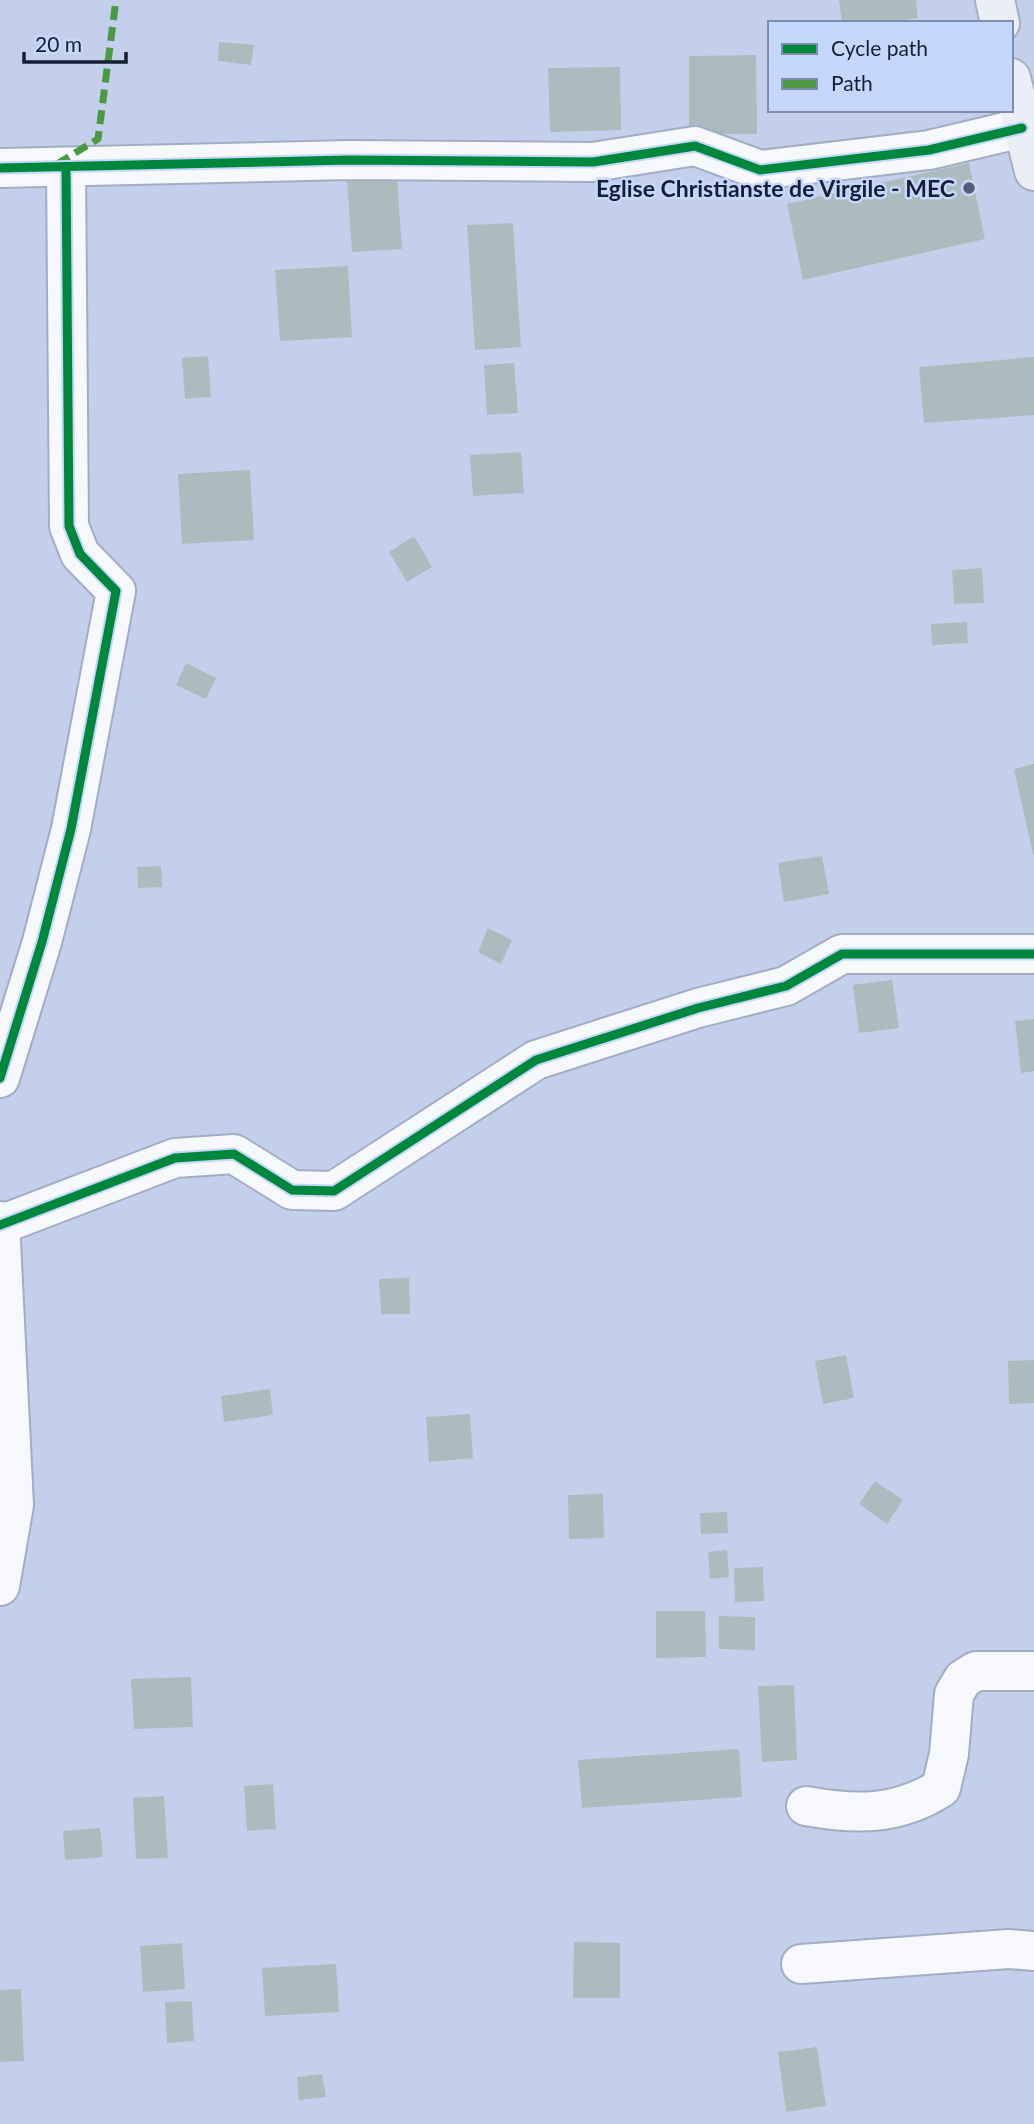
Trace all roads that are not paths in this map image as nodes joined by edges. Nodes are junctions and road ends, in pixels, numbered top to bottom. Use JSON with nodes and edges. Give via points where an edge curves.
{"nodes":[{"id":1,"x":995,"y":0,"type":"edge"},
{"id":2,"x":1000,"y":21,"type":"edge"},
{"id":3,"x":1013,"y":87,"type":"edge"},
{"id":4,"x":1022,"y":128,"type":"junction"},
{"id":5,"x":66,"y":167,"type":"junction"},
{"id":6,"x":0,"y":168,"type":"edge"},
{"id":7,"x":1034,"y":171,"type":"edge"},
{"id":8,"x":1034,"y":954,"type":"edge"},
{"id":9,"x":0,"y":1078,"type":"edge"},
{"id":10,"x":0,"y":1223,"type":"edge"},
{"id":11,"x":0,"y":1586,"type":"edge"},
{"id":12,"x":1034,"y":1671,"type":"edge"},
{"id":13,"x":806,"y":1806,"type":"dead end"},
{"id":14,"x":1034,"y":1951,"type":"edge"},
{"id":15,"x":801,"y":1964,"type":"dead end"}],
"edges":[{"from":1,"to":2,"type":"main road"},
{"from":3,"to":4,"type":"main road"},
{"from":4,"to":5,"type":"street","via":[[929,150],[760,170],[695,146],[593,162],[349,160]]},
{"from":4,"to":7,"type":"main road"},
{"from":5,"to":6,"type":"street"},
{"from":5,"to":9,"type":"street","via":[[69,526],[80,554],[116,591],[71,829]]},
{"from":8,"to":10,"type":"street","via":[[842,954],[786,986],[698,1008],[536,1060],[334,1191],[292,1190],[234,1154],[174,1158]]},
{"from":10,"to":11,"type":"street","via":[[14,1505]]},
{"from":12,"to":13,"type":"street","via":[[976,1671],[963,1679],[954,1694],[942,1788],[926,1798],[885,1812]]},
{"from":14,"to":15,"type":"street"}]}
